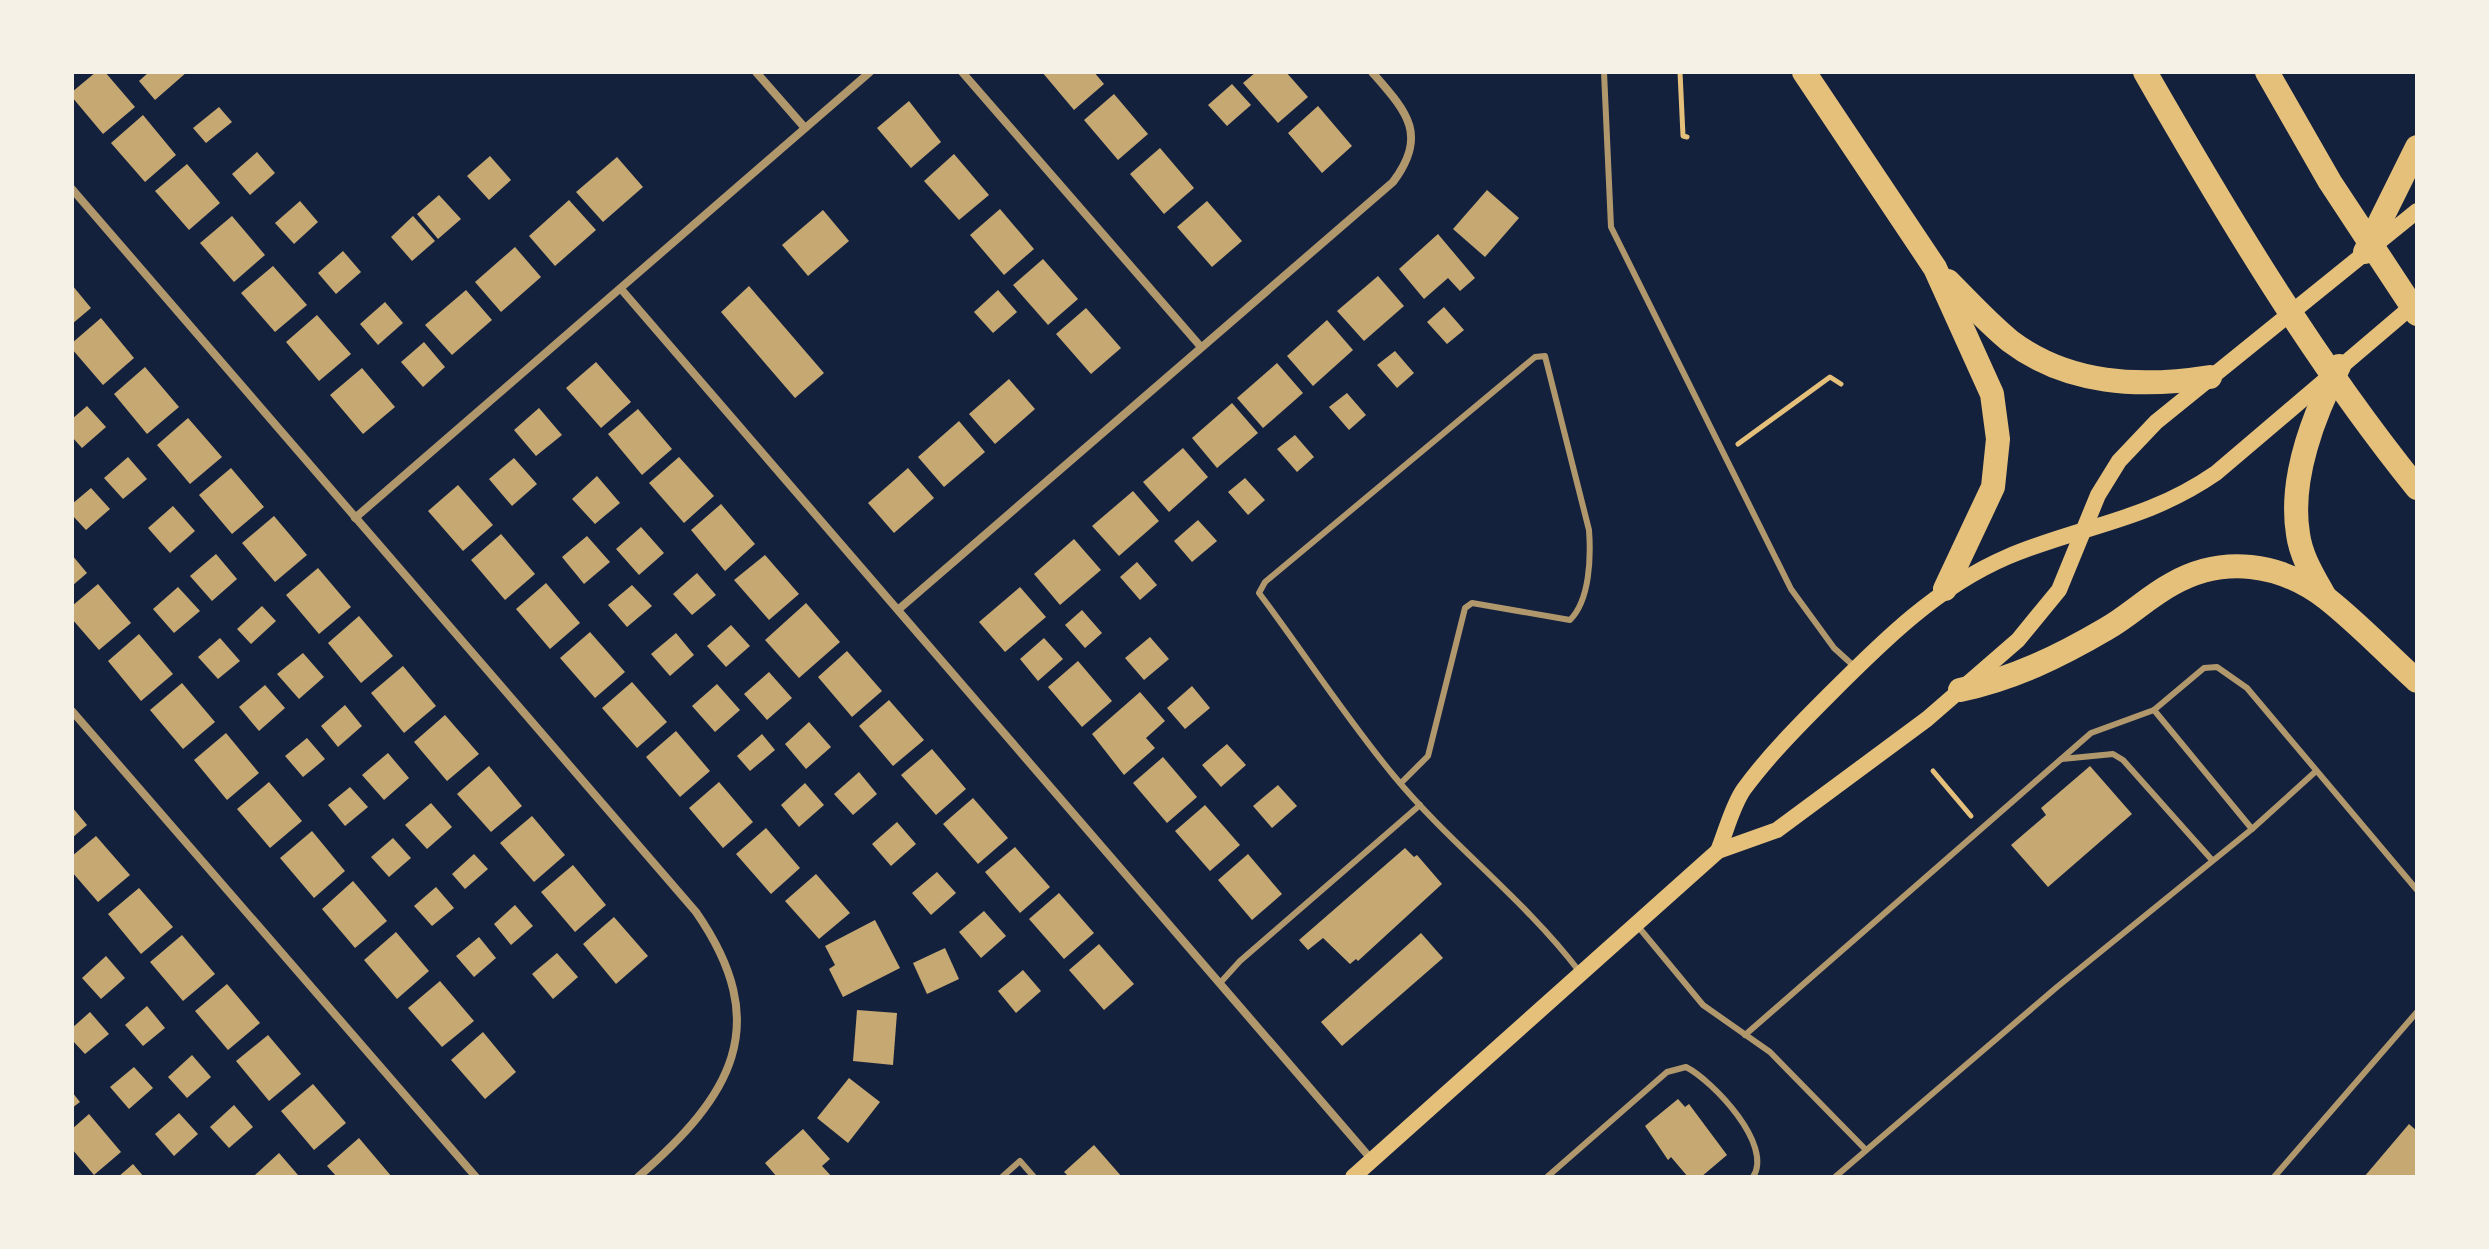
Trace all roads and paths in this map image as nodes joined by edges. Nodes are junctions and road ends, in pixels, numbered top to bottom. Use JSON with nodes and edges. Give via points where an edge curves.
{"nodes":[{"id":1,"x":756,"y":72,"type":"edge"},
{"id":2,"x":870,"y":72,"type":"edge"},
{"id":3,"x":962,"y":72,"type":"edge"},
{"id":4,"x":1372,"y":72,"type":"edge"},
{"id":5,"x":1604,"y":72,"type":"edge"},
{"id":6,"x":1680,"y":72,"type":"edge"},
{"id":7,"x":1804,"y":72,"type":"edge"},
{"id":8,"x":2145,"y":72,"type":"edge"},
{"id":9,"x":2267,"y":72,"type":"edge"},
{"id":10,"x":805,"y":128,"type":"junction"},
{"id":11,"x":1687,"y":137,"type":"dead end"},
{"id":12,"x":2417,"y":147,"type":"edge"},
{"id":13,"x":72,"y":189,"type":"edge"},
{"id":14,"x":2417,"y":211,"type":"edge"},
{"id":15,"x":2362,"y":258,"type":"junction"},
{"id":16,"x":1935,"y":268,"type":"junction"},
{"id":17,"x":621,"y":289,"type":"junction"},
{"id":18,"x":2417,"y":302,"type":"edge"},
{"id":19,"x":2417,"y":314,"type":"edge"},
{"id":20,"x":1201,"y":347,"type":"junction"},
{"id":21,"x":2339,"y":366,"type":"junction"},
{"id":22,"x":2210,"y":377,"type":"junction"},
{"id":23,"x":1841,"y":384,"type":"dead end"},
{"id":24,"x":1724,"y":454,"type":"junction"},
{"id":25,"x":2417,"y":488,"type":"edge"},
{"id":26,"x":355,"y":518,"type":"junction"},
{"id":27,"x":2082,"y":534,"type":"junction"},
{"id":28,"x":1945,"y":589,"type":"junction"},
{"id":29,"x":2325,"y":597,"type":"junction"},
{"id":30,"x":899,"y":609,"type":"junction"},
{"id":31,"x":1856,"y":668,"type":"junction"},
{"id":32,"x":2417,"y":681,"type":"edge"},
{"id":33,"x":1960,"y":690,"type":"junction"},
{"id":34,"x":2154,"y":710,"type":"junction"},
{"id":35,"x":72,"y":711,"type":"edge"},
{"id":36,"x":2061,"y":759,"type":"junction"},
{"id":37,"x":1933,"y":771,"type":"dead end"},
{"id":38,"x":2315,"y":772,"type":"junction"},
{"id":39,"x":1401,"y":783,"type":"junction"},
{"id":40,"x":1420,"y":805,"type":"junction"},
{"id":41,"x":1974,"y":820,"type":"dead end"},
{"id":42,"x":2252,"y":829,"type":"junction"},
{"id":43,"x":1718,"y":851,"type":"junction"},
{"id":44,"x":2212,"y":860,"type":"junction"},
{"id":45,"x":2417,"y":890,"type":"edge"},
{"id":46,"x":1636,"y":924,"type":"junction"},
{"id":47,"x":1581,"y":974,"type":"junction"},
{"id":48,"x":1220,"y":983,"type":"junction"},
{"id":49,"x":2417,"y":1012,"type":"edge"},
{"id":50,"x":1745,"y":1035,"type":"junction"},
{"id":51,"x":1866,"y":1150,"type":"junction"},
{"id":52,"x":1372,"y":1160,"type":"junction"},
{"id":53,"x":1358,"y":1175,"type":"edge"},
{"id":54,"x":476,"y":1177,"type":"edge"},
{"id":55,"x":638,"y":1177,"type":"edge"},
{"id":56,"x":1002,"y":1177,"type":"edge"},
{"id":57,"x":1034,"y":1177,"type":"edge"},
{"id":58,"x":1547,"y":1177,"type":"edge"},
{"id":59,"x":1753,"y":1177,"type":"edge"},
{"id":60,"x":1835,"y":1177,"type":"edge"},
{"id":61,"x":2274,"y":1177,"type":"edge"}],
"edges":[{"from":1,"to":10,"type":"street"},
{"from":2,"to":10,"type":"street"},
{"from":3,"to":20,"type":"street"},
{"from":4,"to":20,"type":"street","via":[[1409,123],[1413,145],[1406,165],[1393,182]]},
{"from":5,"to":24,"type":"lane","via":[[1611,227]]},
{"from":6,"to":11,"type":"path"},
{"from":7,"to":16,"type":"highway"},
{"from":8,"to":25,"type":"highway","via":[[2240,234]]},
{"from":9,"to":19,"type":"highway","via":[[2330,182]]},
{"from":10,"to":17,"type":"street"},
{"from":12,"to":15,"type":"highway"},
{"from":13,"to":26,"type":"street"},
{"from":14,"to":15,"type":"main road"},
{"from":15,"to":22,"type":"main road"},
{"from":16,"to":22,"type":"highway","via":[[2010,341],[2050,366],[2119,382]]},
{"from":16,"to":28,"type":"highway","via":[[1992,394],[1998,439],[1993,487]]},
{"from":17,"to":26,"type":"street"},
{"from":17,"to":30,"type":"street"},
{"from":18,"to":21,"type":"main road"},
{"from":20,"to":30,"type":"street"},
{"from":21,"to":27,"type":"main road","via":[[2186,494]]},
{"from":21,"to":29,"type":"highway","via":[[2317,407],[2297,507],[2307,565]]},
{"from":22,"to":27,"type":"main road","via":[[2119,461]]},
{"from":23,"to":24,"type":"path","via":[[1830,377]]},
{"from":24,"to":31,"type":"lane","via":[[1791,589],[1834,648]]},
{"from":26,"to":55,"type":"street","via":[[696,912],[723,955],[737,1006],[729,1065],[710,1106]]},
{"from":27,"to":28,"type":"main road","via":[[2006,557]]},
{"from":27,"to":33,"type":"main road","via":[[2059,590],[2018,640]]},
{"from":28,"to":31,"type":"main road"},
{"from":29,"to":32,"type":"highway"},
{"from":29,"to":33,"type":"highway","via":[[2275,571],[2228,564],[2173,583],[2044,664]]},
{"from":30,"to":48,"type":"street"},
{"from":31,"to":43,"type":"main road","via":[[1742,792]]},
{"from":33,"to":43,"type":"main road","via":[[1777,830]]},
{"from":34,"to":36,"type":"lane","via":[[2091,733]]},
{"from":34,"to":38,"type":"lane","via":[[2204,668],[2217,667],[2247,688]]},
{"from":34,"to":42,"type":"lane"},
{"from":35,"to":54,"type":"street"},
{"from":36,"to":44,"type":"lane","via":[[2113,754],[2123,760]]},
{"from":36,"to":50,"type":"lane"},
{"from":37,"to":41,"type":"path"},
{"from":38,"to":42,"type":"lane"},
{"from":38,"to":45,"type":"lane"},
{"from":39,"to":39,"type":"lane","via":[[1259,593],[1265,582],[1535,357],[1545,356],[1589,530],[1591,553],[1582,597],[1570,620],[1472,603],[1465,608],[1428,756]]},
{"from":39,"to":40,"type":"lane"},
{"from":40,"to":47,"type":"lane","via":[[1544,925]]},
{"from":40,"to":48,"type":"lane"},
{"from":42,"to":44,"type":"lane"},
{"from":43,"to":46,"type":"main road"},
{"from":44,"to":51,"type":"lane"},
{"from":46,"to":47,"type":"main road"},
{"from":46,"to":50,"type":"lane","via":[[1703,1005]]},
{"from":47,"to":52,"type":"main road"},
{"from":48,"to":52,"type":"street"},
{"from":49,"to":61,"type":"lane"},
{"from":50,"to":51,"type":"lane","via":[[1770,1052]]},
{"from":51,"to":60,"type":"lane"},
{"from":52,"to":53,"type":"main road"},
{"from":56,"to":57,"type":"lane","via":[[1020,1161]]},
{"from":58,"to":59,"type":"lane","via":[[1667,1072],[1686,1067],[1701,1075],[1752,1135],[1760,1168]]}]}
